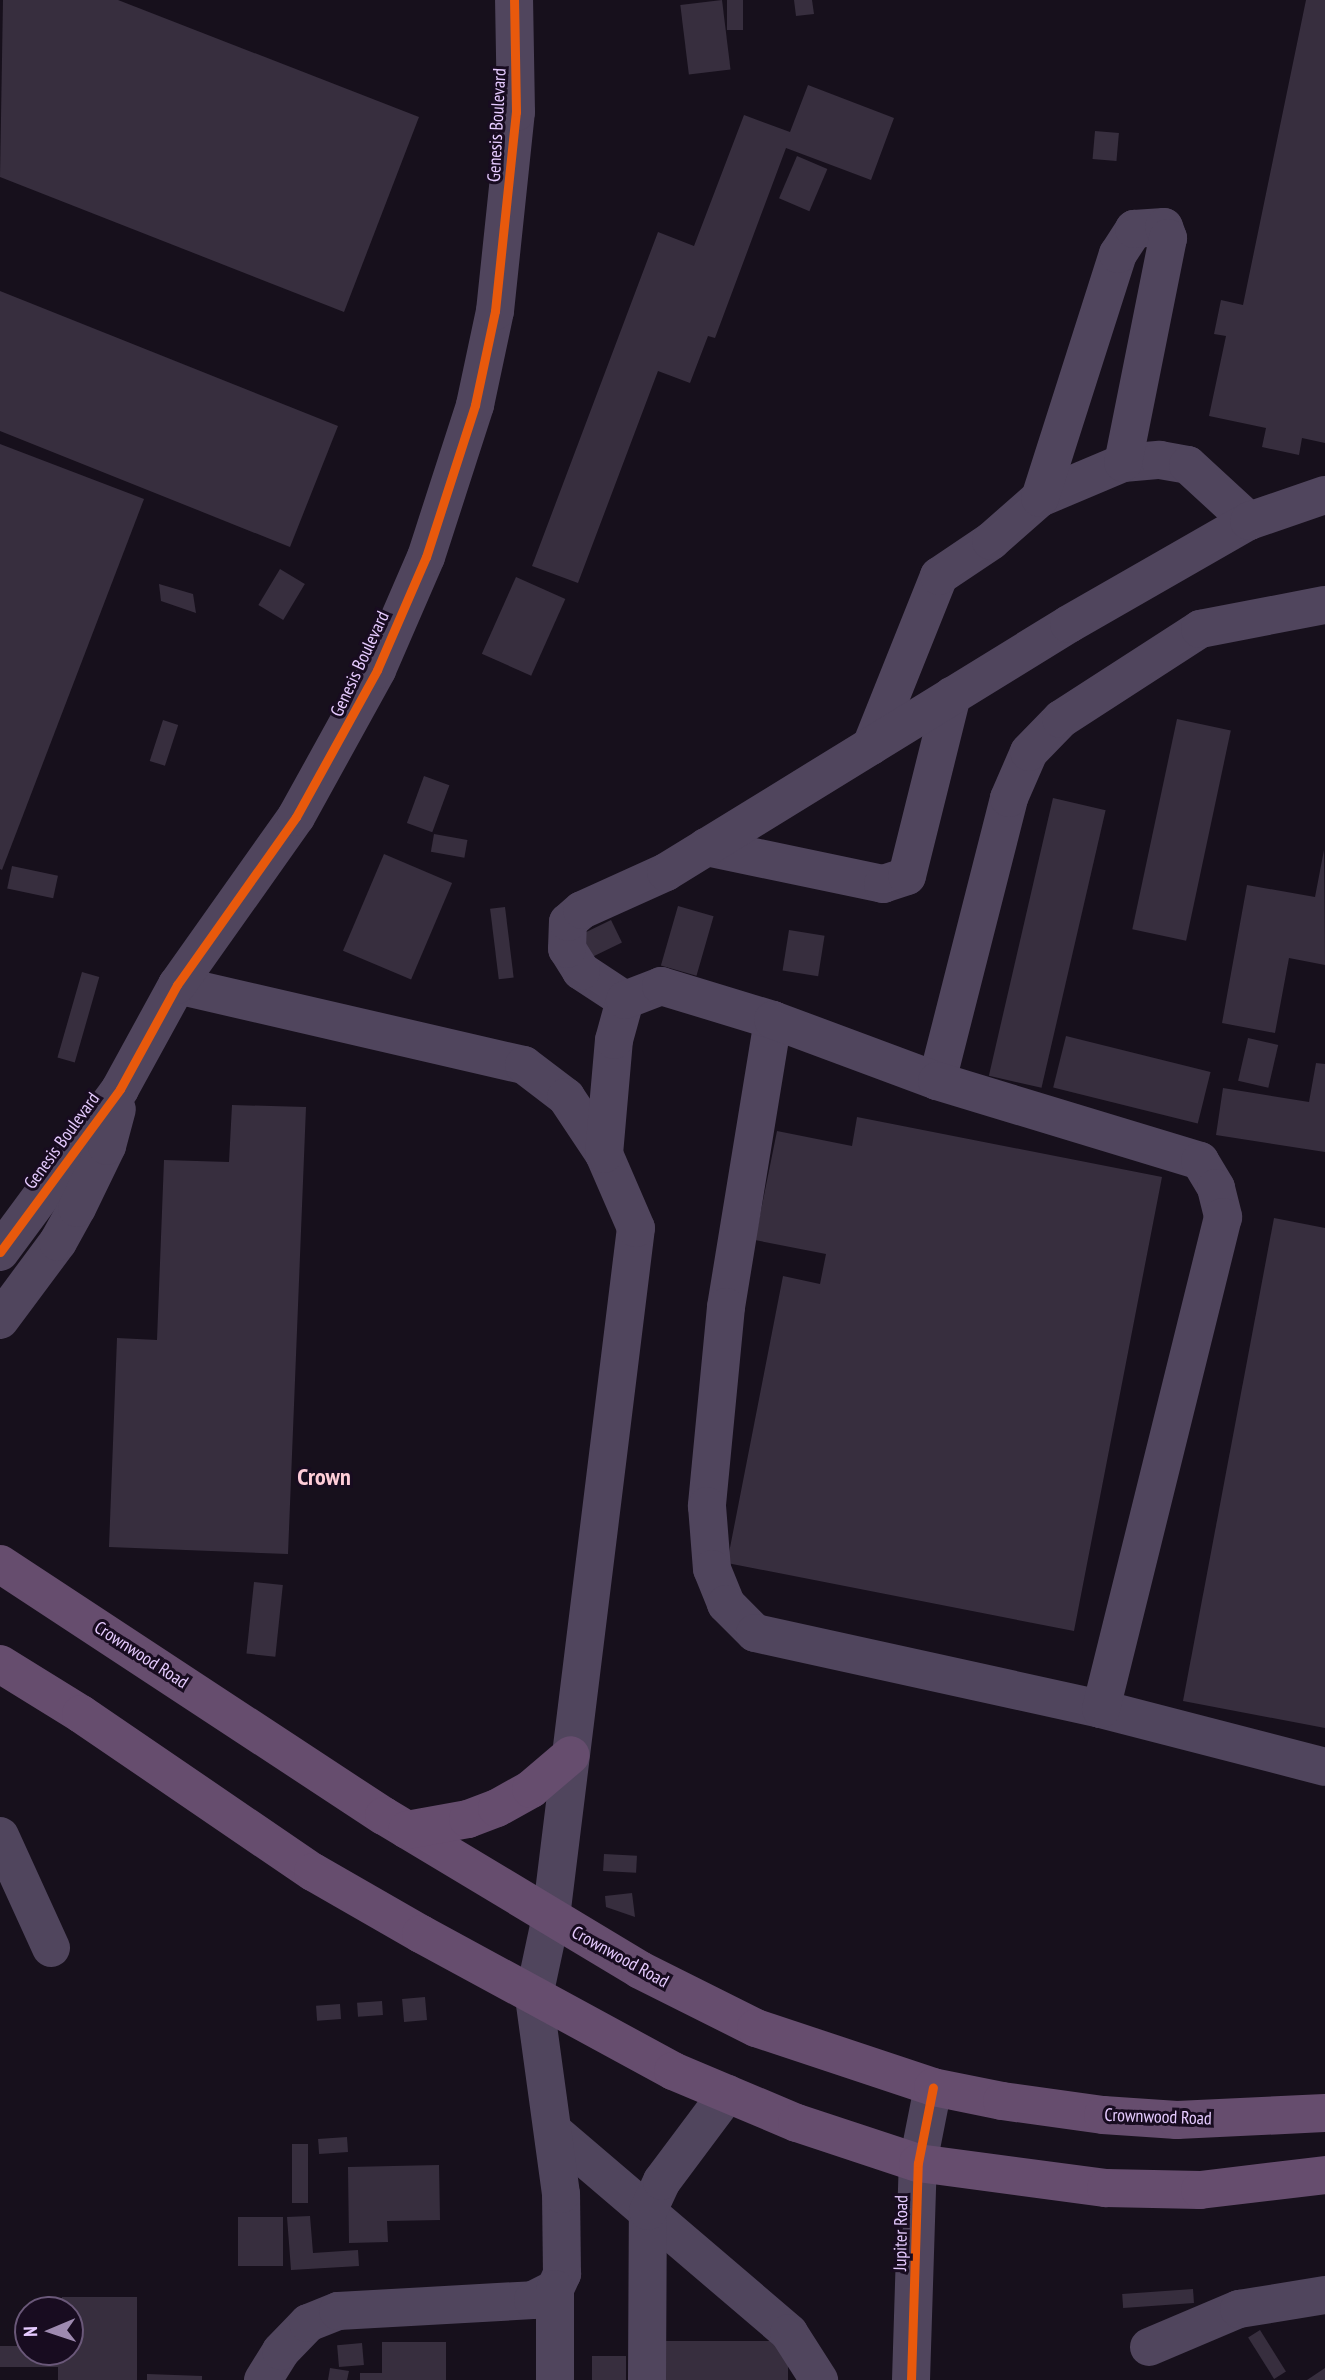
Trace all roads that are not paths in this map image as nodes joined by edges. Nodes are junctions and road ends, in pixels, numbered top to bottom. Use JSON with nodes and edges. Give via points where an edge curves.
{"nodes":[{"id":1,"x":514,"y":0,"type":"edge"},
{"id":2,"x":1123,"y":463,"type":"junction"},
{"id":3,"x":1325,"y":495,"type":"edge"},
{"id":4,"x":1040,"y":498,"type":"junction"},
{"id":5,"x":1249,"y":521,"type":"junction"},
{"id":6,"x":1325,"y":605,"type":"edge"},
{"id":7,"x":952,"y":696,"type":"junction"},
{"id":8,"x":871,"y":746,"type":"junction"},
{"id":9,"x":706,"y":848,"type":"junction"},
{"id":10,"x":177,"y":985,"type":"junction"},
{"id":11,"x":625,"y":1000,"type":"junction"},
{"id":12,"x":773,"y":1020,"type":"junction"},
{"id":13,"x":937,"y":1081,"type":"junction"},
{"id":14,"x":120,"y":1089,"type":"junction"},
{"id":15,"x":604,"y":1154,"type":"junction"},
{"id":16,"x":0,"y":1252,"type":"edge"},
{"id":17,"x":0,"y":1320,"type":"edge"},
{"id":18,"x":0,"y":1564,"type":"edge"},
{"id":19,"x":0,"y":1664,"type":"edge"},
{"id":20,"x":1101,"y":1709,"type":"junction"},
{"id":21,"x":571,"y":1755,"type":"junction"},
{"id":22,"x":1325,"y":1767,"type":"edge"},
{"id":23,"x":407,"y":1830,"type":"junction"},
{"id":24,"x":0,"y":1836,"type":"edge"},
{"id":25,"x":551,"y":1917,"type":"junction"},
{"id":26,"x":51,"y":1948,"type":"dead end"},
{"id":27,"x":534,"y":1996,"type":"junction"},
{"id":28,"x":933,"y":2087,"type":"junction"},
{"id":29,"x":727,"y":2094,"type":"junction"},
{"id":30,"x":1325,"y":2113,"type":"edge"},
{"id":31,"x":554,"y":2132,"type":"junction"},
{"id":32,"x":918,"y":2163,"type":"junction"},
{"id":33,"x":1325,"y":2175,"type":"edge"},
{"id":34,"x":648,"y":2211,"type":"junction"},
{"id":35,"x":555,"y":2289,"type":"junction"},
{"id":36,"x":1325,"y":2295,"type":"edge"},
{"id":37,"x":1149,"y":2347,"type":"dead end"},
{"id":38,"x":263,"y":2380,"type":"edge"},
{"id":39,"x":555,"y":2380,"type":"edge"},
{"id":40,"x":647,"y":2380,"type":"edge"},
{"id":41,"x":819,"y":2380,"type":"edge"},
{"id":42,"x":911,"y":2380,"type":"edge"}],
"edges":[{"from":1,"to":10,"type":"street","name":"Genesis Boulevard","via":[[516,112],[495,311],[475,405],[431,544],[377,670],[334,751],[241,900]]},
{"from":2,"to":4,"type":"street"},
{"from":2,"to":4,"type":"street","via":[[1168,238],[1164,228],[1134,229],[1118,254]]},
{"from":2,"to":5,"type":"street","via":[[1160,460],[1188,465]]},
{"from":3,"to":5,"type":"street"},
{"from":4,"to":8,"type":"street","via":[[991,541],[939,576]]},
{"from":5,"to":7,"type":"street"},
{"from":6,"to":13,"type":"street","via":[[1200,629],[1061,719],[1029,752],[1009,798]]},
{"from":7,"to":8,"type":"street"},
{"from":7,"to":9,"type":"street","via":[[907,876],[883,884]]},
{"from":8,"to":9,"type":"street"},
{"from":9,"to":11,"type":"street","via":[[666,872],[582,910],[568,922],[567,949],[581,971]]},
{"from":10,"to":14,"type":"street","name":"Genesis Boulevard"},
{"from":10,"to":15,"type":"street","via":[[524,1065],[566,1097]]},
{"from":11,"to":12,"type":"street","via":[[661,986]]},
{"from":11,"to":15,"type":"street","via":[[614,1040]]},
{"from":12,"to":13,"type":"street"},
{"from":12,"to":20,"type":"street","via":[[726,1307],[707,1506],[712,1569],[726,1604],[755,1633]]},
{"from":13,"to":20,"type":"street","via":[[1200,1161],[1216,1188],[1223,1217]]},
{"from":14,"to":16,"type":"street","name":"Genesis Boulevard"},
{"from":14,"to":17,"type":"street","name":"Genesis Boulevard","via":[[97,1171],[58,1242]]},
{"from":15,"to":21,"type":"street","via":[[636,1228]]},
{"from":18,"to":23,"type":"main road","name":"Crownwood Road"},
{"from":19,"to":27,"type":"main road","via":[[313,1872]]},
{"from":20,"to":22,"type":"street"},
{"from":21,"to":23,"type":"main road","via":[[531,1789],[497,1808],[468,1819]]},
{"from":21,"to":25,"type":"street"},
{"from":23,"to":25,"type":"main road","name":"Crownwood Road"},
{"from":24,"to":26,"type":"street"},
{"from":25,"to":27,"type":"street"},
{"from":25,"to":28,"type":"main road","name":"Crownwood Road","via":[[640,1970],[756,2028]]},
{"from":27,"to":29,"type":"main road","via":[[673,2071]]},
{"from":27,"to":31,"type":"street"},
{"from":28,"to":30,"type":"main road","name":"Crownwood Road","via":[[1115,2116],[1177,2120]]},
{"from":28,"to":32,"type":"street","name":"Jupiter Road"},
{"from":29,"to":32,"type":"main road"},
{"from":29,"to":34,"type":"street","via":[[662,2181]]},
{"from":31,"to":34,"type":"street"},
{"from":31,"to":35,"type":"street","via":[[562,2258]]},
{"from":32,"to":33,"type":"main road","via":[[1106,2188],[1200,2190]]},
{"from":32,"to":42,"type":"street","name":"Jupiter Road"},
{"from":34,"to":40,"type":"street"},
{"from":34,"to":41,"type":"street","via":[[789,2333]]},
{"from":35,"to":38,"type":"street","via":[[533,2300],[338,2311],[308,2323],[281,2351]]},
{"from":35,"to":39,"type":"street"},
{"from":36,"to":37,"type":"street","via":[[1239,2309]]}]}
